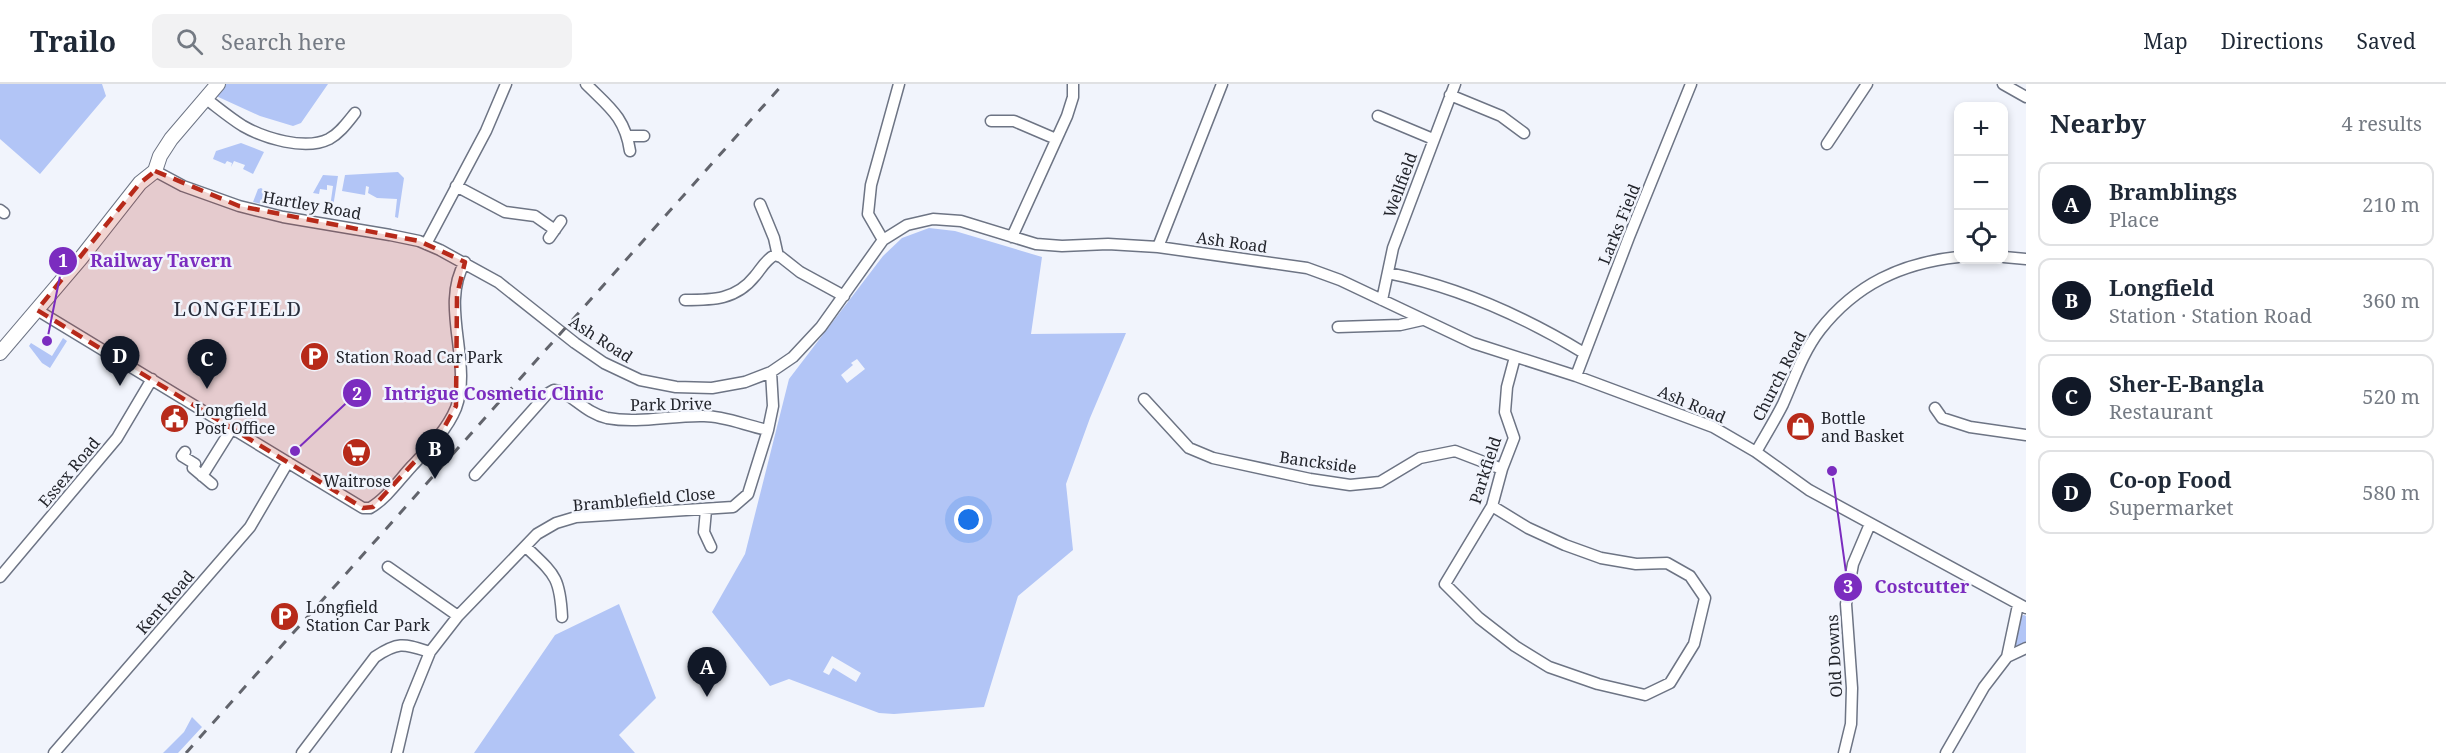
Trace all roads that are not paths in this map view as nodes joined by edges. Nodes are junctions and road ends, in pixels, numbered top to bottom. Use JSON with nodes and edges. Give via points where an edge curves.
{"nodes":[{"id":1,"x":218,"y":84,"type":"edge"},
{"id":2,"x":506,"y":84,"type":"edge"},
{"id":3,"x":586,"y":84,"type":"edge"},
{"id":4,"x":899,"y":84,"type":"edge"},
{"id":5,"x":1072,"y":84,"type":"edge"},
{"id":6,"x":1222,"y":84,"type":"edge"},
{"id":7,"x":1455,"y":84,"type":"edge"},
{"id":8,"x":1691,"y":84,"type":"edge"},
{"id":9,"x":1867,"y":84,"type":"edge"},
{"id":10,"x":2003,"y":84,"type":"edge"},
{"id":11,"x":1450,"y":95,"type":"junction"},
{"id":12,"x":2026,"y":97,"type":"edge"},
{"id":13,"x":205,"y":98,"type":"junction"},
{"id":14,"x":355,"y":113,"type":"dead end"},
{"id":15,"x":1378,"y":116,"type":"dead end"},
{"id":16,"x":991,"y":121,"type":"dead end"},
{"id":17,"x":1524,"y":133,"type":"dead end"},
{"id":18,"x":628,"y":136,"type":"junction"},
{"id":19,"x":644,"y":136,"type":"dead end"},
{"id":20,"x":1056,"y":139,"type":"junction"},
{"id":21,"x":1433,"y":139,"type":"junction"},
{"id":22,"x":1827,"y":144,"type":"dead end"},
{"id":23,"x":630,"y":151,"type":"dead end"},
{"id":24,"x":155,"y":171,"type":"junction"},
{"id":25,"x":456,"y":186,"type":"junction"},
{"id":26,"x":760,"y":204,"type":"dead end"},
{"id":27,"x":555,"y":229,"type":"dead end"},
{"id":28,"x":1012,"y":237,"type":"junction"},
{"id":29,"x":883,"y":240,"type":"junction"},
{"id":30,"x":426,"y":244,"type":"junction"},
{"id":31,"x":1158,"y":247,"type":"junction"},
{"id":32,"x":778,"y":255,"type":"junction"},
{"id":33,"x":2008,"y":257,"type":"edge"},
{"id":34,"x":1954,"y":258,"type":"edge"},
{"id":35,"x":2026,"y":259,"type":"edge"},
{"id":36,"x":465,"y":262,"type":"junction"},
{"id":37,"x":1388,"y":273,"type":"junction"},
{"id":38,"x":696,"y":288,"type":"dead end"},
{"id":39,"x":844,"y":296,"type":"junction"},
{"id":40,"x":1382,"y":300,"type":"junction"},
{"id":41,"x":37,"y":310,"type":"junction"},
{"id":42,"x":1422,"y":320,"type":"junction"},
{"id":43,"x":1338,"y":327,"type":"dead end"},
{"id":44,"x":0,"y":353,"type":"edge"},
{"id":45,"x":1584,"y":353,"type":"junction"},
{"id":46,"x":1515,"y":357,"type":"junction"},
{"id":47,"x":771,"y":372,"type":"junction"},
{"id":48,"x":1576,"y":376,"type":"junction"},
{"id":49,"x":152,"y":379,"type":"junction"},
{"id":50,"x":1144,"y":399,"type":"dead end"},
{"id":51,"x":1935,"y":408,"type":"dead end"},
{"id":52,"x":232,"y":428,"type":"junction"},
{"id":53,"x":768,"y":430,"type":"junction"},
{"id":54,"x":2026,"y":435,"type":"edge"},
{"id":55,"x":185,"y":452,"type":"dead end"},
{"id":56,"x":1756,"y":452,"type":"junction"},
{"id":57,"x":288,"y":462,"type":"junction"},
{"id":58,"x":1502,"y":469,"type":"junction"},
{"id":59,"x":475,"y":475,"type":"dead end"},
{"id":60,"x":202,"y":476,"type":"junction"},
{"id":61,"x":212,"y":484,"type":"dead end"},
{"id":62,"x":1492,"y":506,"type":"junction"},
{"id":63,"x":706,"y":510,"type":"junction"},
{"id":64,"x":1870,"y":524,"type":"junction"},
{"id":65,"x":526,"y":547,"type":"junction"},
{"id":66,"x":711,"y":547,"type":"dead end"},
{"id":67,"x":388,"y":567,"type":"dead end"},
{"id":68,"x":0,"y":577,"type":"edge"},
{"id":69,"x":2022,"y":606,"type":"edge"},
{"id":70,"x":458,"y":616,"type":"junction"},
{"id":71,"x":562,"y":617,"type":"dead end"},
{"id":72,"x":2026,"y":648,"type":"edge"},
{"id":73,"x":430,"y":652,"type":"junction"},
{"id":74,"x":2007,"y":657,"type":"junction"},
{"id":75,"x":54,"y":753,"type":"edge"},
{"id":76,"x":302,"y":753,"type":"edge"},
{"id":77,"x":397,"y":753,"type":"edge"},
{"id":78,"x":1844,"y":753,"type":"edge"},
{"id":79,"x":1946,"y":753,"type":"edge"}],
"edges":[{"from":1,"to":13,"type":"main road"},
{"from":2,"to":25,"type":"street"},
{"from":3,"to":18,"type":"street","via":[[620,118]]},
{"from":4,"to":29,"type":"street","via":[[871,185],[868,214]]},
{"from":5,"to":20,"type":"street","via":[[1073,97]]},
{"from":6,"to":31,"type":"street"},
{"from":7,"to":11,"type":"street","name":"Wellfield"},
{"from":8,"to":45,"type":"street","name":"Larks Field"},
{"from":9,"to":22,"type":"street"},
{"from":10,"to":12,"type":"street"},
{"from":11,"to":17,"type":"street","via":[[1501,116]]},
{"from":11,"to":21,"type":"street","name":"Wellfield"},
{"from":13,"to":14,"type":"street","via":[[243,126],[292,142],[326,141]]},
{"from":13,"to":24,"type":"main road","via":[[171,139]]},
{"from":15,"to":21,"type":"street"},
{"from":16,"to":20,"type":"street","via":[[1014,121]]},
{"from":18,"to":19,"type":"street"},
{"from":18,"to":23,"type":"street"},
{"from":20,"to":28,"type":"street"},
{"from":21,"to":37,"type":"street","name":"Wellfield","via":[[1393,248]]},
{"from":24,"to":30,"type":"street","name":"Hartley Road","via":[[183,186],[239,206]]},
{"from":24,"to":41,"type":"main road","via":[[140,183]]},
{"from":25,"to":27,"type":"street","via":[[506,213],[537,217]]},
{"from":25,"to":30,"type":"street"},
{"from":26,"to":32,"type":"street"},
{"from":28,"to":29,"type":"street","name":"Ash Road","via":[[961,221],[933,219],[907,225]]},
{"from":28,"to":31,"type":"street","name":"Ash Road","via":[[1062,246]]},
{"from":29,"to":39,"type":"street","name":"Ash Road"},
{"from":30,"to":36,"type":"street","name":"Hartley Road"},
{"from":31,"to":40,"type":"street","name":"Ash Road","via":[[1307,268]]},
{"from":32,"to":38,"type":"street","via":[[770,257],[749,284],[736,293],[721,299],[691,300]]},
{"from":32,"to":39,"type":"street"},
{"from":33,"to":35,"type":"street"},
{"from":34,"to":56,"type":"street","name":"Church Road","via":[[1896,270],[1868,285],[1842,307],[1803,357]]},
{"from":36,"to":47,"type":"street","name":"Ash Road","via":[[513,292],[590,354],[640,380],[712,388]]},
{"from":36,"to":57,"type":"street","via":[[457,295],[459,397],[441,433],[416,462],[376,504],[366,509]]},
{"from":37,"to":40,"type":"street","name":"Wellfield"},
{"from":37,"to":45,"type":"street","via":[[1460,292],[1527,321]]},
{"from":39,"to":47,"type":"street","name":"Ash Road","via":[[794,357]]},
{"from":40,"to":42,"type":"street","name":"Ash Road"},
{"from":41,"to":44,"type":"main road"},
{"from":41,"to":49,"type":"street"},
{"from":42,"to":43,"type":"street","via":[[1400,325]]},
{"from":42,"to":46,"type":"street","name":"Ash Road"},
{"from":45,"to":48,"type":"street","name":"Larks Field"},
{"from":46,"to":48,"type":"street","name":"Ash Road"},
{"from":46,"to":58,"type":"street","name":"Parkfield","via":[[1505,412],[1514,438]]},
{"from":47,"to":53,"type":"street","name":"Bramblefield Close","via":[[773,406]]},
{"from":48,"to":56,"type":"street","name":"Ash Road","via":[[1713,428]]},
{"from":49,"to":52,"type":"street"},
{"from":49,"to":68,"type":"street","name":"Essex Road","via":[[117,438]]},
{"from":50,"to":58,"type":"street","name":"Banckside","via":[[1189,448],[1213,458],[1310,480],[1350,485],[1380,482],[1420,458],[1455,451]]},
{"from":51,"to":54,"type":"street","via":[[1942,418],[1970,427]]},
{"from":52,"to":57,"type":"street"},
{"from":52,"to":60,"type":"street"},
{"from":53,"to":59,"type":"street","name":"Park Drive","via":[[712,416],[607,418],[553,390]]},
{"from":53,"to":63,"type":"street","name":"Bramblefield Close","via":[[748,494],[733,507]]},
{"from":55,"to":60,"type":"street","via":[[182,456],[195,464],[193,468]]},
{"from":56,"to":64,"type":"street","name":"Ash Road","via":[[1809,490]]},
{"from":57,"to":75,"type":"street","name":"Kent Road","via":[[250,526]]},
{"from":58,"to":62,"type":"street","name":"Parkfield"},
{"from":60,"to":61,"type":"street"},
{"from":62,"to":62,"type":"street","name":"Parkfield","via":[[1528,528],[1583,552],[1636,564],[1667,563],[1690,576],[1705,598],[1694,644],[1670,683],[1645,695],[1548,667],[1479,618],[1445,584]]},
{"from":63,"to":65,"type":"street","name":"Bramblefield Close","via":[[576,517],[537,534]]},
{"from":63,"to":66,"type":"street","via":[[704,532]]},
{"from":64,"to":69,"type":"street","name":"Ash Road"},
{"from":64,"to":78,"type":"street","name":"Old Downs","via":[[1853,564],[1846,604],[1852,688],[1851,724]]},
{"from":65,"to":70,"type":"street","name":"Bramblefield Close"},
{"from":65,"to":71,"type":"street","via":[[554,573],[561,589]]},
{"from":67,"to":70,"type":"street"},
{"from":69,"to":74,"type":"street"},
{"from":70,"to":73,"type":"street","name":"Bramblefield Close"},
{"from":72,"to":74,"type":"street"},
{"from":73,"to":76,"type":"street","via":[[407,645],[391,646],[369,663]]},
{"from":73,"to":77,"type":"street","name":"Bramblefield Close","via":[[408,706]]},
{"from":74,"to":79,"type":"street","via":[[1984,687]]}]}
